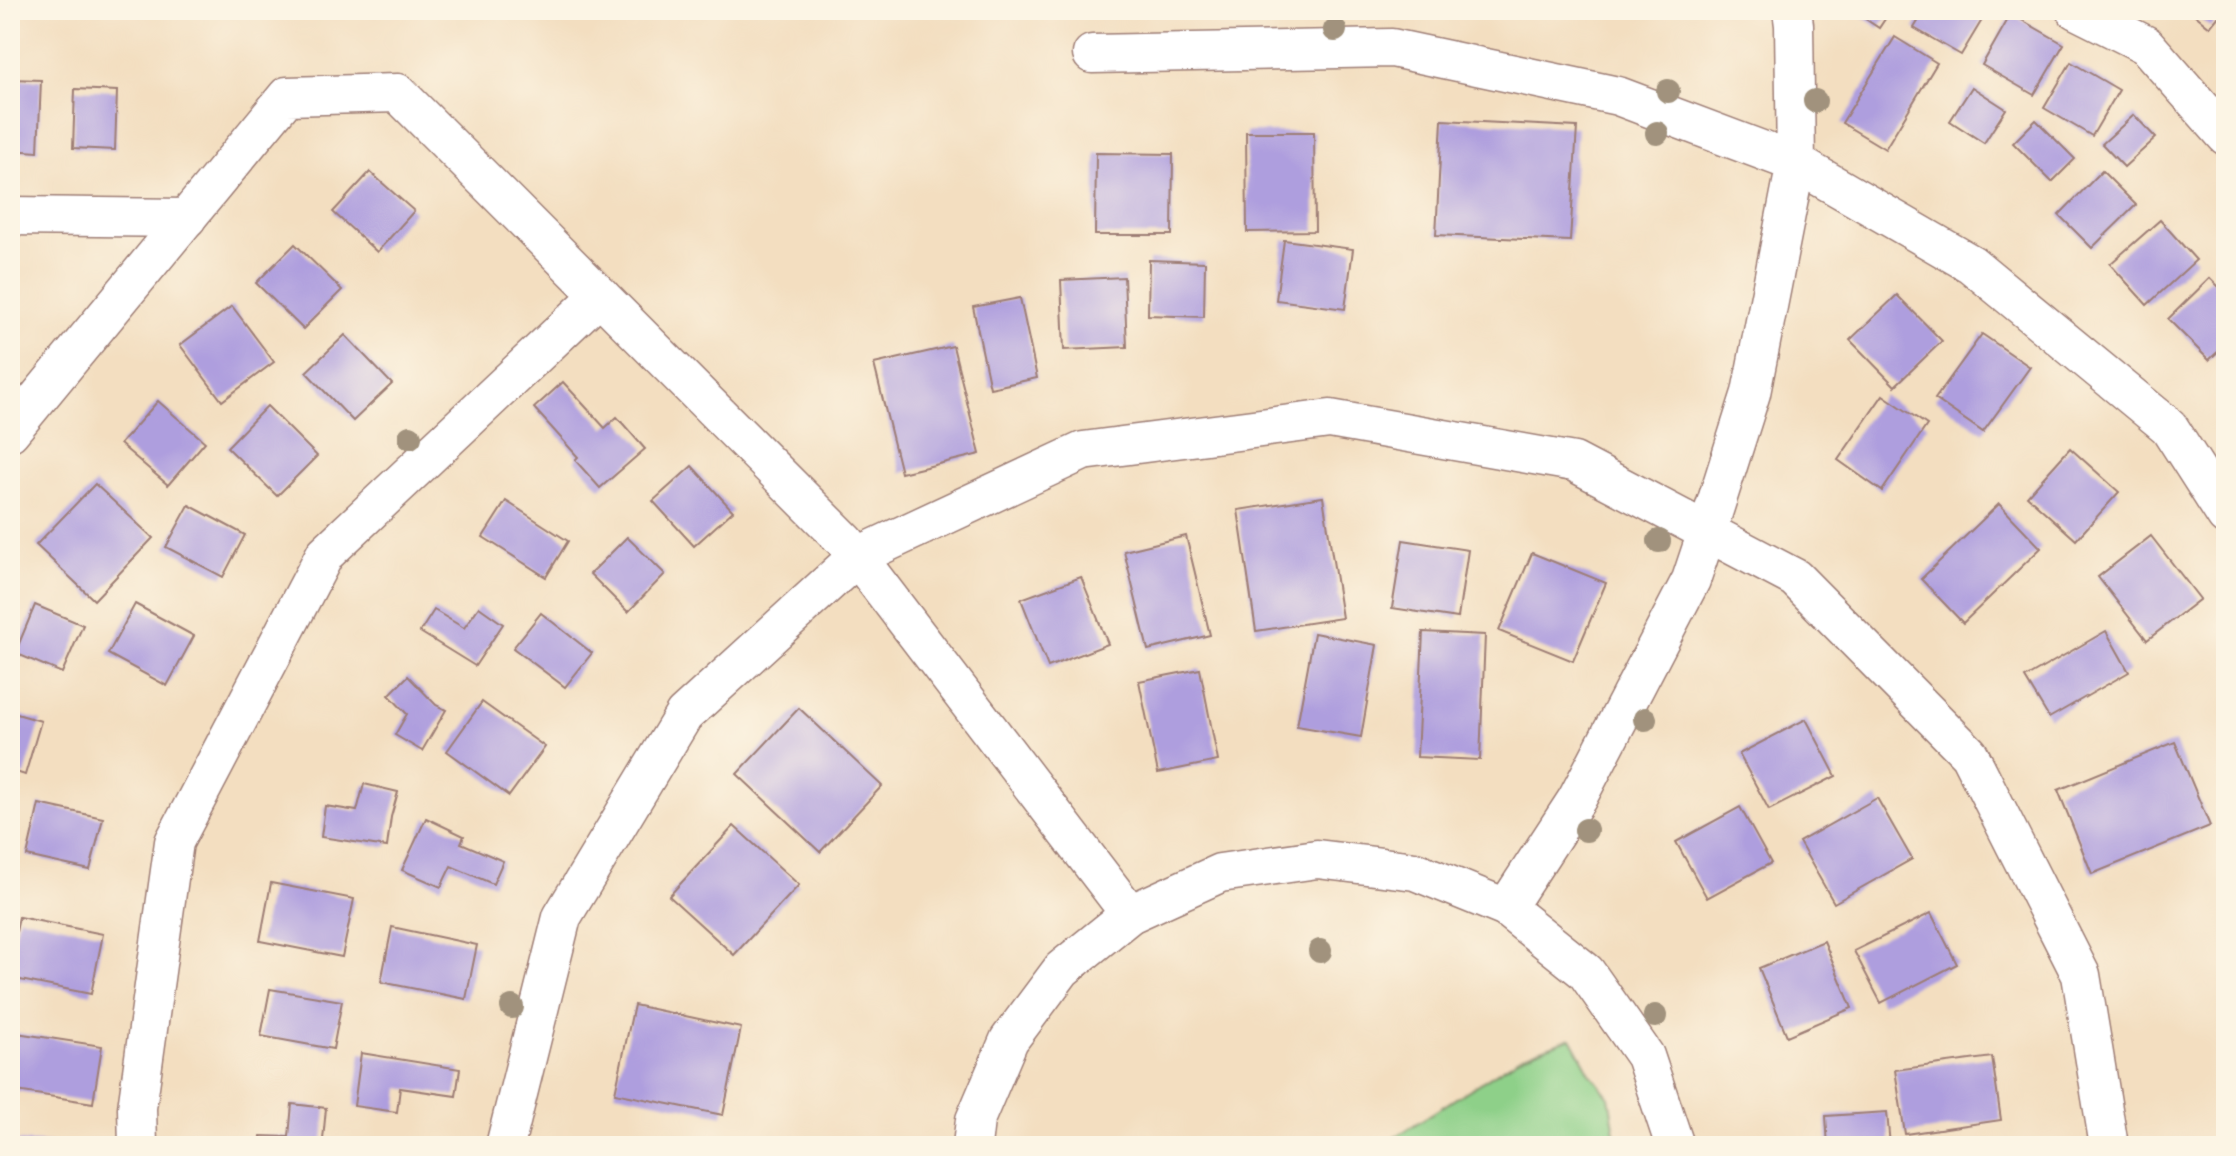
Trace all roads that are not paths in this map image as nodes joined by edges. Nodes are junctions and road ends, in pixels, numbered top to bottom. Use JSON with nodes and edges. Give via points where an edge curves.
{"nodes":[{"id":1,"x":1792,"y":10,"type":"edge"},
{"id":2,"x":2076,"y":10,"type":"edge"},
{"id":3,"x":1092,"y":54,"type":"dead end"},
{"id":4,"x":2226,"y":136,"type":"edge"},
{"id":5,"x":1796,"y":163,"type":"junction"},
{"id":6,"x":10,"y":216,"type":"edge"},
{"id":7,"x":187,"y":218,"type":"junction"},
{"id":8,"x":600,"y":295,"type":"junction"},
{"id":9,"x":10,"y":432,"type":"edge"},
{"id":10,"x":2226,"y":516,"type":"edge"},
{"id":11,"x":1707,"y":532,"type":"junction"},
{"id":12,"x":858,"y":556,"type":"junction"},
{"id":13,"x":1506,"y":908,"type":"junction"},
{"id":14,"x":1130,"y":914,"type":"junction"},
{"id":15,"x":138,"y":1146,"type":"edge"},
{"id":16,"x":505,"y":1146,"type":"edge"},
{"id":17,"x":972,"y":1146,"type":"edge"},
{"id":18,"x":1675,"y":1146,"type":"edge"},
{"id":19,"x":2109,"y":1146,"type":"edge"}],
"edges":[{"from":1,"to":5,"type":"street"},
{"from":2,"to":4,"type":"street","via":[[2146,45]]},
{"from":3,"to":5,"type":"street","via":[[1392,48],[1618,96]]},
{"from":5,"to":10,"type":"street","via":[[1971,264],[2169,427]]},
{"from":5,"to":11,"type":"street","via":[[1751,393]]},
{"from":6,"to":7,"type":"street"},
{"from":7,"to":8,"type":"street","via":[[287,96],[398,93]]},
{"from":7,"to":9,"type":"street"},
{"from":8,"to":12,"type":"street"},
{"from":8,"to":15,"type":"street","via":[[325,554],[174,842],[137,1108]]},
{"from":11,"to":12,"type":"street","via":[[1574,462],[1330,419],[1083,451]]},
{"from":11,"to":13,"type":"street","via":[[1691,580],[1577,799]]},
{"from":11,"to":19,"type":"street","via":[[1795,578],[1969,754],[2081,975]]},
{"from":12,"to":14,"type":"street"},
{"from":12,"to":16,"type":"street","via":[[684,715],[562,917]]},
{"from":13,"to":14,"type":"street","via":[[1415,871],[1317,859],[1220,873]]},
{"from":13,"to":18,"type":"street","via":[[1586,972],[1645,1056]]},
{"from":14,"to":17,"type":"street","via":[[1062,969],[1009,1040],[975,1120]]}]}
